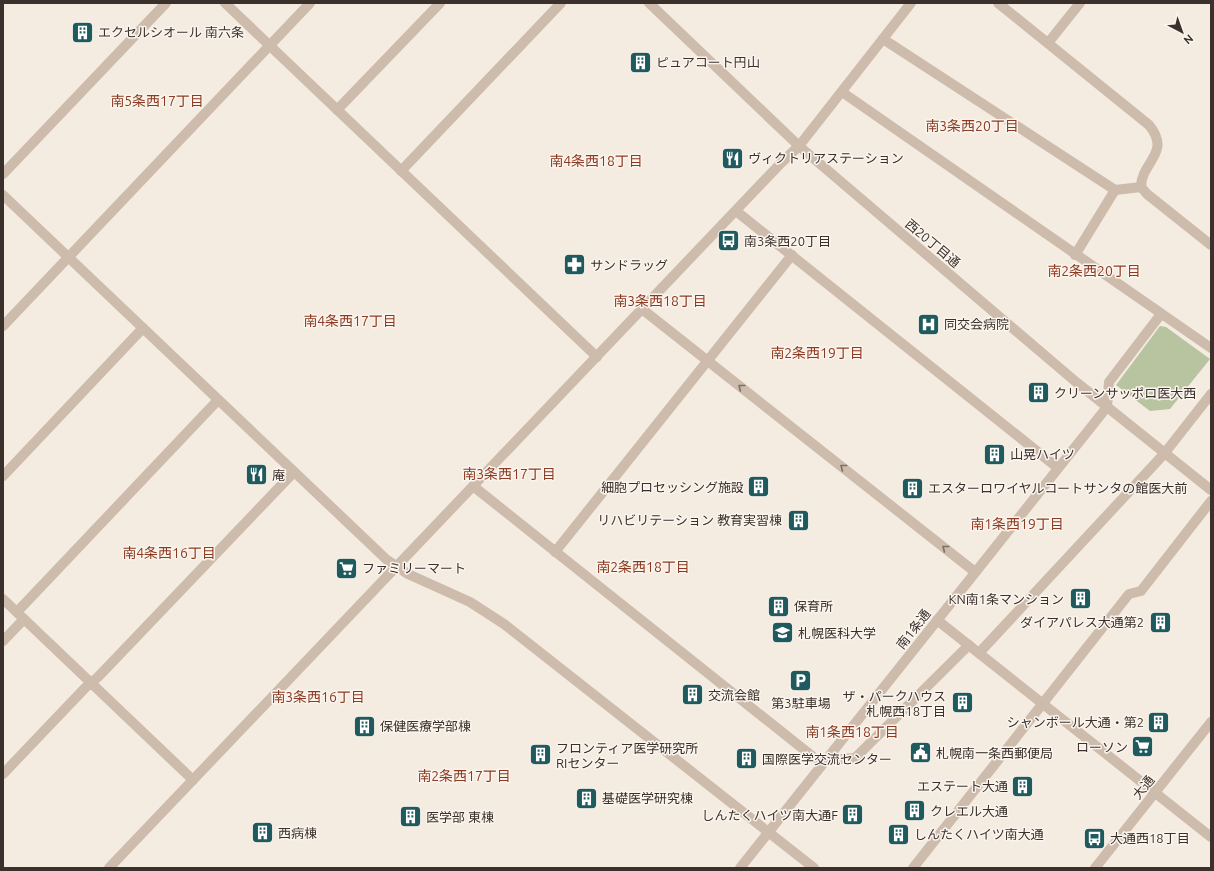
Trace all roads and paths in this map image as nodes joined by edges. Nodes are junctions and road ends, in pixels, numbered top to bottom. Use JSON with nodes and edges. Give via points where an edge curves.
{"nodes":[{"id":1,"x":166,"y":3,"type":"edge"},
{"id":2,"x":225,"y":3,"type":"edge"},
{"id":3,"x":310,"y":3,"type":"edge"},
{"id":4,"x":440,"y":3,"type":"edge"},
{"id":5,"x":561,"y":3,"type":"edge"},
{"id":6,"x":649,"y":3,"type":"edge"},
{"id":7,"x":911,"y":3,"type":"edge"},
{"id":8,"x":998,"y":3,"type":"edge"},
{"id":9,"x":1080,"y":3,"type":"edge"},
{"id":10,"x":883,"y":39,"type":"junction"},
{"id":11,"x":1048,"y":43,"type":"junction"},
{"id":12,"x":269,"y":45,"type":"junction"},
{"id":13,"x":842,"y":92,"type":"junction"},
{"id":14,"x":338,"y":110,"type":"junction"},
{"id":15,"x":799,"y":146,"type":"junction"},
{"id":16,"x":401,"y":171,"type":"junction"},
{"id":17,"x":3,"y":174,"type":"edge"},
{"id":18,"x":1141,"y":187,"type":"junction"},
{"id":19,"x":1115,"y":190,"type":"junction"},
{"id":20,"x":3,"y":195,"type":"edge"},
{"id":21,"x":736,"y":211,"type":"junction"},
{"id":22,"x":1211,"y":245,"type":"edge"},
{"id":23,"x":792,"y":255,"type":"junction"},
{"id":24,"x":1075,"y":255,"type":"junction"},
{"id":25,"x":69,"y":257,"type":"junction"},
{"id":26,"x":642,"y":309,"type":"junction"},
{"id":27,"x":1161,"y":314,"type":"junction"},
{"id":28,"x":3,"y":326,"type":"edge"},
{"id":29,"x":143,"y":328,"type":"junction"},
{"id":30,"x":1211,"y":348,"type":"edge"},
{"id":31,"x":597,"y":357,"type":"junction"},
{"id":32,"x":708,"y":361,"type":"junction"},
{"id":33,"x":1211,"y":394,"type":"edge"},
{"id":34,"x":218,"y":400,"type":"junction"},
{"id":35,"x":1107,"y":407,"type":"junction"},
{"id":36,"x":1164,"y":454,"type":"junction"},
{"id":37,"x":1058,"y":468,"type":"junction"},
{"id":38,"x":294,"y":472,"type":"junction"},
{"id":39,"x":3,"y":476,"type":"edge"},
{"id":40,"x":473,"y":486,"type":"junction"},
{"id":41,"x":1211,"y":490,"type":"edge"},
{"id":42,"x":1211,"y":501,"type":"edge"},
{"id":43,"x":555,"y":552,"type":"junction"},
{"id":44,"x":396,"y":567,"type":"junction"},
{"id":45,"x":976,"y":572,"type":"junction"},
{"id":46,"x":3,"y":599,"type":"edge"},
{"id":47,"x":17,"y":612,"type":"junction"},
{"id":48,"x":24,"y":619,"type":"junction"},
{"id":49,"x":937,"y":620,"type":"junction"},
{"id":50,"x":3,"y":641,"type":"edge"},
{"id":51,"x":970,"y":645,"type":"junction"},
{"id":52,"x":979,"y":653,"type":"junction"},
{"id":53,"x":91,"y":683,"type":"junction"},
{"id":54,"x":1043,"y":703,"type":"junction"},
{"id":55,"x":1211,"y":722,"type":"edge"},
{"id":56,"x":824,"y":762,"type":"junction"},
{"id":57,"x":3,"y":774,"type":"edge"},
{"id":58,"x":193,"y":780,"type":"junction"},
{"id":59,"x":1155,"y":793,"type":"junction"},
{"id":60,"x":768,"y":832,"type":"junction"},
{"id":61,"x":1211,"y":837,"type":"edge"},
{"id":62,"x":109,"y":868,"type":"edge"},
{"id":63,"x":740,"y":868,"type":"edge"},
{"id":64,"x":814,"y":868,"type":"edge"},
{"id":65,"x":913,"y":868,"type":"edge"},
{"id":66,"x":1095,"y":868,"type":"edge"}],
"edges":[{"from":1,"to":17,"type":"street"},
{"from":2,"to":12,"type":"street"},
{"from":3,"to":12,"type":"street"},
{"from":4,"to":14,"type":"street"},
{"from":5,"to":16,"type":"street"},
{"from":6,"to":15,"type":"street","name":"西20丁目通"},
{"from":7,"to":10,"type":"street"},
{"from":8,"to":11,"type":"street"},
{"from":9,"to":11,"type":"street"},
{"from":10,"to":13,"type":"street"},
{"from":10,"to":19,"type":"street"},
{"from":11,"to":18,"type":"street","via":[[1149,125],[1154,132],[1157,137],[1156,152]]},
{"from":12,"to":14,"type":"street"},
{"from":12,"to":25,"type":"street"},
{"from":13,"to":15,"type":"street"},
{"from":13,"to":24,"type":"street"},
{"from":14,"to":16,"type":"street"},
{"from":15,"to":21,"type":"street"},
{"from":15,"to":35,"type":"street","name":"西20丁目通"},
{"from":16,"to":31,"type":"street"},
{"from":18,"to":19,"type":"street"},
{"from":18,"to":22,"type":"street"},
{"from":19,"to":24,"type":"street"},
{"from":20,"to":25,"type":"street"},
{"from":21,"to":23,"type":"street"},
{"from":21,"to":26,"type":"street"},
{"from":23,"to":32,"type":"street"},
{"from":23,"to":37,"type":"street"},
{"from":24,"to":27,"type":"street"},
{"from":25,"to":28,"type":"street"},
{"from":25,"to":29,"type":"street"},
{"from":26,"to":31,"type":"street"},
{"from":26,"to":32,"type":"street"},
{"from":27,"to":30,"type":"street"},
{"from":27,"to":35,"type":"street","via":[[1109,382]]},
{"from":29,"to":34,"type":"street"},
{"from":29,"to":39,"type":"street"},
{"from":31,"to":40,"type":"street"},
{"from":32,"to":43,"type":"street"},
{"from":45,"to":32,"type":"street","one_way":true},
{"from":33,"to":36,"type":"street"},
{"from":34,"to":38,"type":"street"},
{"from":34,"to":47,"type":"street"},
{"from":35,"to":36,"type":"street","name":"西20丁目通"},
{"from":35,"to":37,"type":"street","name":"南1条通"},
{"from":36,"to":41,"type":"street","name":"西20丁目通"},
{"from":36,"to":52,"type":"street"},
{"from":37,"to":45,"type":"street","name":"南1条通"},
{"from":38,"to":44,"type":"street"},
{"from":38,"to":53,"type":"street"},
{"from":40,"to":43,"type":"street"},
{"from":40,"to":44,"type":"street"},
{"from":42,"to":54,"type":"street","via":[[1141,591],[1129,594]]},
{"from":43,"to":56,"type":"street"},
{"from":44,"to":58,"type":"street"},
{"from":44,"to":60,"type":"street","via":[[464,599],[504,624]]},
{"from":45,"to":49,"type":"street","name":"南1条通"},
{"from":46,"to":47,"type":"street"},
{"from":47,"to":48,"type":"street"},
{"from":48,"to":50,"type":"street"},
{"from":48,"to":53,"type":"street"},
{"from":49,"to":51,"type":"street"},
{"from":49,"to":56,"type":"street","name":"南1条通"},
{"from":51,"to":52,"type":"street"},
{"from":51,"to":56,"type":"street","via":[[855,758]]},
{"from":52,"to":54,"type":"street"},
{"from":53,"to":57,"type":"street"},
{"from":53,"to":58,"type":"street"},
{"from":54,"to":59,"type":"street"},
{"from":54,"to":65,"type":"street"},
{"from":55,"to":59,"type":"street","name":"大通"},
{"from":56,"to":60,"type":"street","name":"南1条通"},
{"from":58,"to":62,"type":"street"},
{"from":59,"to":61,"type":"street"},
{"from":59,"to":66,"type":"street","name":"大通"},
{"from":60,"to":63,"type":"street","name":"南1条通"},
{"from":60,"to":64,"type":"street"}]}
